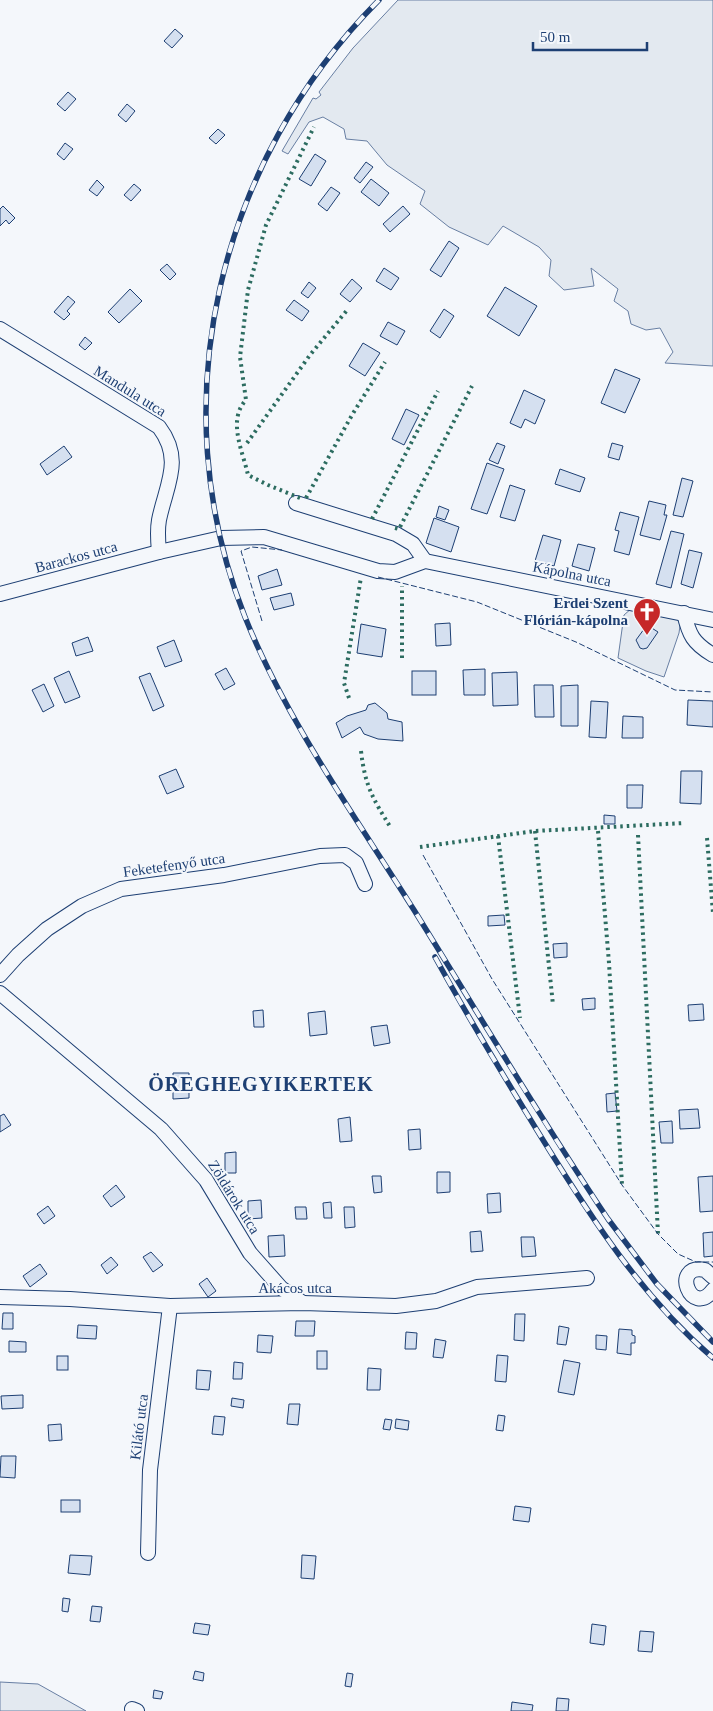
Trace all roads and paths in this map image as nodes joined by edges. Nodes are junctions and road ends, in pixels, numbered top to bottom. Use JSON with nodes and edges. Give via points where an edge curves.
{"nodes":[{"id":1,"x":0,"y":329,"type":"edge"},
{"id":2,"x":296,"y":503,"type":"dead end"},
{"id":3,"x":160,"y":552,"type":"junction"},
{"id":4,"x":425,"y":561,"type":"junction"},
{"id":5,"x":0,"y":594,"type":"edge"},
{"id":6,"x":684,"y":613,"type":"junction"},
{"id":7,"x":713,"y":620,"type":"edge"},
{"id":8,"x":713,"y":655,"type":"edge"},
{"id":9,"x":364,"y":884,"type":"dead end"},
{"id":10,"x":0,"y":975,"type":"edge"},
{"id":11,"x":0,"y":993,"type":"edge"},
{"id":12,"x":713,"y":1276,"type":"edge"},
{"id":13,"x":587,"y":1278,"type":"dead end"},
{"id":14,"x":713,"y":1290,"type":"edge"},
{"id":15,"x":0,"y":1297,"type":"edge"},
{"id":16,"x":303,"y":1303,"type":"junction"},
{"id":17,"x":170,"y":1306,"type":"junction"},
{"id":18,"x":148,"y":1553,"type":"dead end"}],
"edges":[{"from":1,"to":3,"type":"street","name":"Mandula utca","via":[[159,426],[167,437],[173,469],[160,520]]},
{"from":2,"to":4,"type":"street","via":[[396,534],[413,544]]},
{"from":3,"to":4,"type":"street","via":[[221,538],[264,537],[378,571],[395,572]]},
{"from":3,"to":5,"type":"street","name":"Barackos utca"},
{"from":4,"to":6,"type":"street","name":"Kápolna utca"},
{"from":6,"to":7,"type":"street","name":"Kápolna utca"},
{"from":6,"to":8,"type":"street","via":[[688,631],[698,646]]},
{"from":9,"to":10,"type":"street","name":"Feketefenyő utca","via":[[356,863],[345,855],[320,856],[120,889],[82,906],[47,929]]},
{"from":11,"to":16,"type":"street","name":"Zöldárok utca","via":[[160,1128],[206,1180],[250,1253],[281,1288]]},
{"from":12,"to":14,"type":"street","via":[[705,1270],[696,1270],[686,1283],[688,1292],[697,1297],[706,1296]]},
{"from":13,"to":16,"type":"street","name":"Akácos utca","via":[[477,1286],[436,1300],[396,1306]]},
{"from":15,"to":17,"type":"street","name":"Akácos utca"},
{"from":16,"to":17,"type":"street","name":"Akácos utca"},
{"from":17,"to":18,"type":"street","name":"Kilátó utca","via":[[150,1470]]}]}
